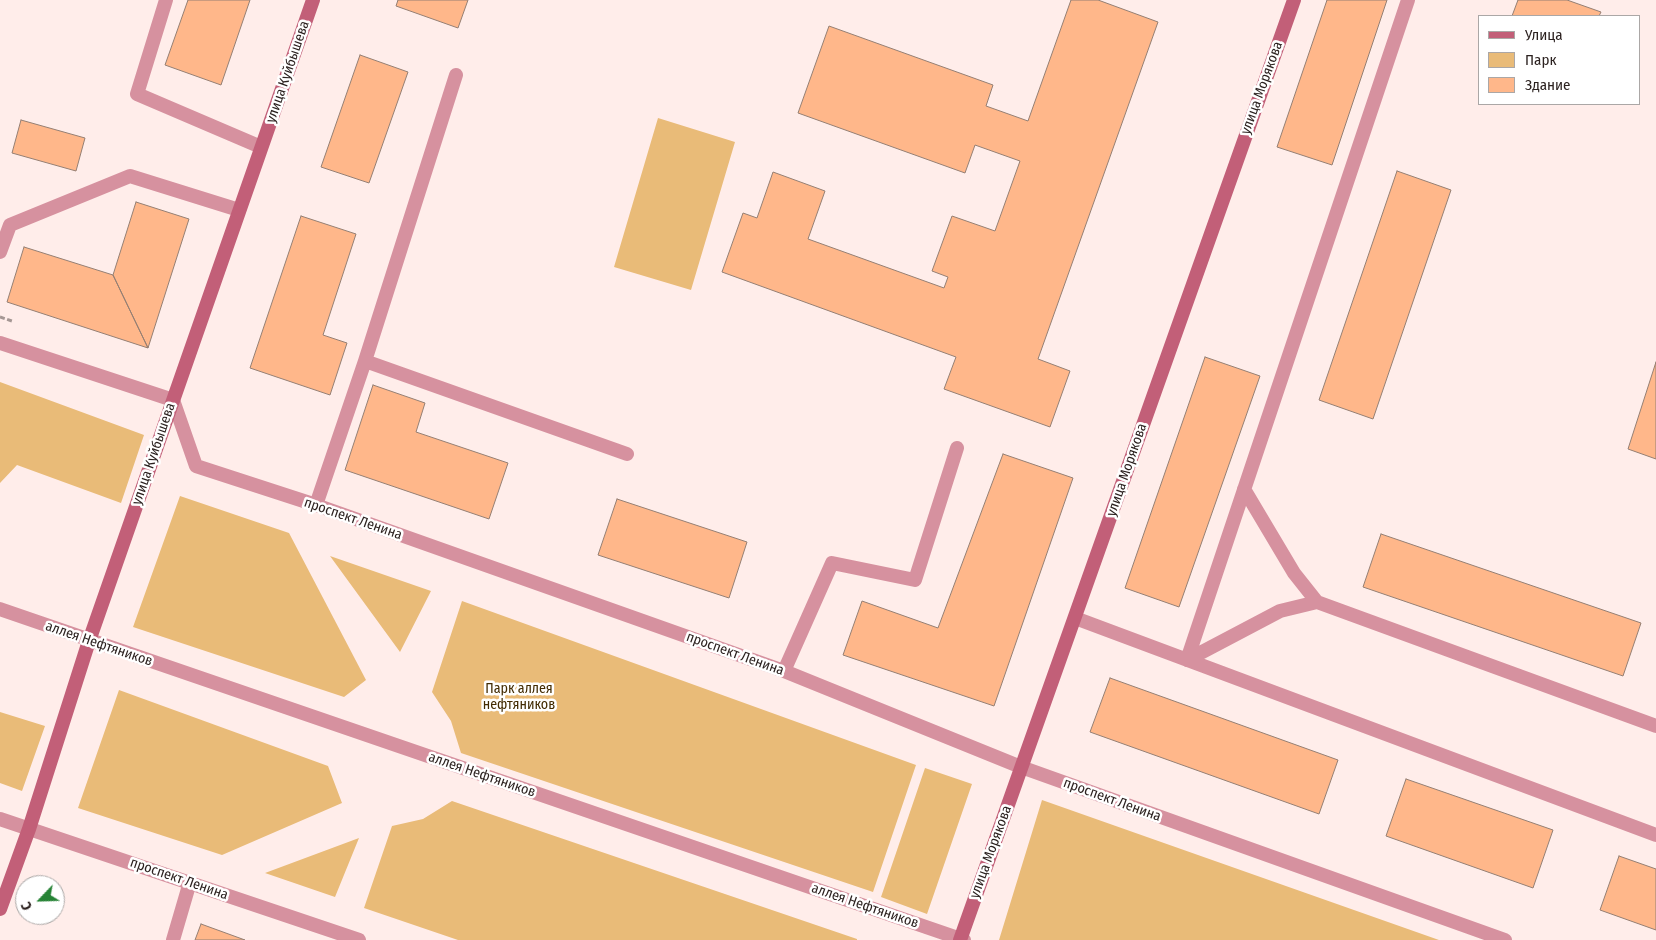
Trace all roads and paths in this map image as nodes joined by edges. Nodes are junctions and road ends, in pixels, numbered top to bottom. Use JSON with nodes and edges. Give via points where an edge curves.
{"nodes":[{"id":1,"x":166,"y":0,"type":"edge"},
{"id":2,"x":313,"y":0,"type":"edge"},
{"id":3,"x":1294,"y":0,"type":"edge"},
{"id":4,"x":1408,"y":0,"type":"edge"},
{"id":5,"x":456,"y":75,"type":"dead end"},
{"id":6,"x":261,"y":148,"type":"junction"},
{"id":7,"x":239,"y":210,"type":"junction"},
{"id":8,"x":0,"y":252,"type":"edge"},
{"id":9,"x":0,"y":343,"type":"edge"},
{"id":10,"x":366,"y":360,"type":"junction"},
{"id":11,"x":173,"y":400,"type":"junction"},
{"id":12,"x":957,"y":448,"type":"dead end"},
{"id":13,"x":627,"y":454,"type":"dead end"},
{"id":14,"x":1244,"y":490,"type":"junction"},
{"id":15,"x":316,"y":506,"type":"junction"},
{"id":16,"x":1317,"y":602,"type":"junction"},
{"id":17,"x":0,"y":609,"type":"edge"},
{"id":18,"x":1075,"y":618,"type":"junction"},
{"id":19,"x":89,"y":641,"type":"junction"},
{"id":20,"x":1187,"y":660,"type":"junction"},
{"id":21,"x":784,"y":671,"type":"junction"},
{"id":22,"x":1656,"y":726,"type":"edge"},
{"id":23,"x":1021,"y":767,"type":"junction"},
{"id":24,"x":0,"y":819,"type":"edge"},
{"id":25,"x":29,"y":829,"type":"junction"},
{"id":26,"x":1656,"y":835,"type":"edge"},
{"id":27,"x":190,"y":882,"type":"junction"},
{"id":28,"x":0,"y":909,"type":"edge"},
{"id":29,"x":173,"y":940,"type":"edge"},
{"id":30,"x":358,"y":940,"type":"edge"},
{"id":31,"x":962,"y":940,"type":"edge"},
{"id":32,"x":1505,"y":940,"type":"edge"}],
"edges":[{"from":1,"to":6,"type":"street","via":[[137,94]]},
{"from":2,"to":6,"type":"main road","name":"улица Куйбышева"},
{"from":3,"to":18,"type":"main road","name":"улица Морякова"},
{"from":4,"to":14,"type":"street"},
{"from":5,"to":10,"type":"street"},
{"from":6,"to":7,"type":"main road","name":"улица Куйбышева"},
{"from":7,"to":8,"type":"street","via":[[130,176],[10,225]]},
{"from":7,"to":11,"type":"main road","name":"улица Куйбышева"},
{"from":9,"to":11,"type":"street"},
{"from":10,"to":13,"type":"street"},
{"from":10,"to":15,"type":"street"},
{"from":11,"to":15,"type":"street","name":"проспект Ленина","via":[[196,466]]},
{"from":11,"to":19,"type":"main road","name":"улица Куйбышева"},
{"from":12,"to":21,"type":"street","via":[[915,580],[832,564]]},
{"from":14,"to":16,"type":"street","via":[[1294,573]]},
{"from":14,"to":20,"type":"street"},
{"from":15,"to":21,"type":"street","name":"проспект Ленина"},
{"from":16,"to":20,"type":"street","via":[[1280,611]]},
{"from":16,"to":22,"type":"street"},
{"from":17,"to":19,"type":"street","name":"аллея Нефтяников"},
{"from":18,"to":20,"type":"street"},
{"from":18,"to":23,"type":"main road","name":"улица Морякова"},
{"from":19,"to":25,"type":"main road","name":"улица Куйбышева"},
{"from":19,"to":31,"type":"street","name":"аллея Нефтяников"},
{"from":20,"to":26,"type":"street"},
{"from":21,"to":23,"type":"street","name":"проспект Ленина"},
{"from":23,"to":31,"type":"main road","name":"улица Морякова"},
{"from":23,"to":32,"type":"street","name":"проспект Ленина"},
{"from":24,"to":25,"type":"street","name":"проспект Ленина"},
{"from":25,"to":27,"type":"street","name":"проспект Ленина"},
{"from":25,"to":28,"type":"main road","name":"улица Куйбышева"},
{"from":27,"to":29,"type":"street"},
{"from":27,"to":30,"type":"street","name":"проспект Ленина"}]}
